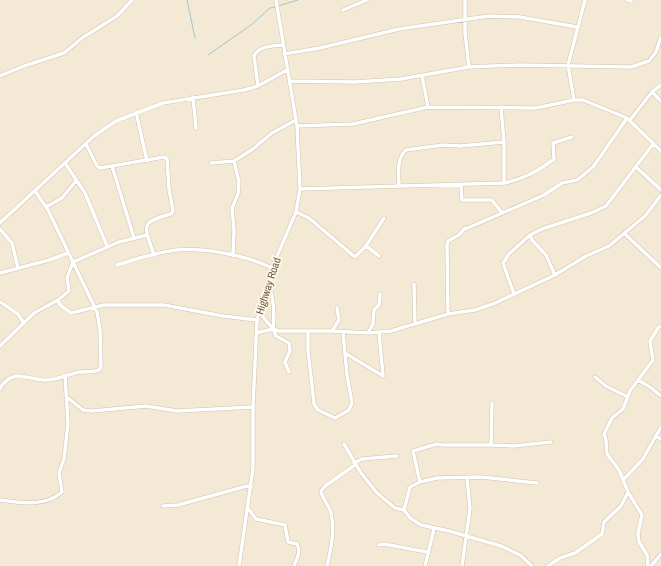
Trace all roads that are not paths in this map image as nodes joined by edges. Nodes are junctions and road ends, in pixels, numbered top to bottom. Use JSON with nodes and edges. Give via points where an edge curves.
{"nodes":[{"id":1,"x":132,"y":0,"type":"edge"},
{"id":2,"x":276,"y":0,"type":"edge"},
{"id":3,"x":367,"y":0,"type":"edge"},
{"id":4,"x":465,"y":0,"type":"edge"},
{"id":5,"x":585,"y":0,"type":"edge"},
{"id":6,"x":626,"y":0,"type":"edge"},
{"id":7,"x":631,"y":2,"type":"dead end"},
{"id":8,"x":343,"y":10,"type":"dead end"},
{"id":9,"x":465,"y":20,"type":"junction"},
{"id":10,"x":577,"y":27,"type":"junction"},
{"id":11,"x":661,"y":36,"type":"edge"},
{"id":12,"x":282,"y":45,"type":"junction"},
{"id":13,"x":284,"y":54,"type":"junction"},
{"id":14,"x":568,"y":65,"type":"junction"},
{"id":15,"x":470,"y":67,"type":"junction"},
{"id":16,"x":288,"y":70,"type":"junction"},
{"id":17,"x":0,"y":76,"type":"edge"},
{"id":18,"x":422,"y":76,"type":"junction"},
{"id":19,"x":290,"y":81,"type":"junction"},
{"id":20,"x":661,"y":85,"type":"edge"},
{"id":21,"x":258,"y":86,"type":"junction"},
{"id":22,"x":652,"y":92,"type":"junction"},
{"id":23,"x":193,"y":97,"type":"junction"},
{"id":24,"x":574,"y":100,"type":"junction"},
{"id":25,"x":661,"y":101,"type":"edge"},
{"id":26,"x":501,"y":107,"type":"junction"},
{"id":27,"x":428,"y":108,"type":"junction"},
{"id":28,"x":136,"y":112,"type":"junction"},
{"id":29,"x":629,"y":119,"type":"junction"},
{"id":30,"x":296,"y":120,"type":"junction"},
{"id":31,"x":297,"y":126,"type":"junction"},
{"id":32,"x":196,"y":128,"type":"dead end"},
{"id":33,"x":572,"y":137,"type":"dead end"},
{"id":34,"x":504,"y":142,"type":"junction"},
{"id":35,"x":86,"y":144,"type":"junction"},
{"id":36,"x":653,"y":144,"type":"junction"},
{"id":37,"x":661,"y":151,"type":"edge"},
{"id":38,"x":146,"y":161,"type":"junction"},
{"id":39,"x":234,"y":161,"type":"junction"},
{"id":40,"x":65,"y":163,"type":"junction"},
{"id":41,"x":211,"y":163,"type":"dead end"},
{"id":42,"x":112,"y":166,"type":"junction"},
{"id":43,"x":636,"y":167,"type":"junction"},
{"id":44,"x":76,"y":181,"type":"junction"},
{"id":45,"x":504,"y":183,"type":"junction"},
{"id":46,"x":461,"y":185,"type":"junction"},
{"id":47,"x":399,"y":186,"type":"junction"},
{"id":48,"x":300,"y":189,"type":"junction"},
{"id":49,"x":661,"y":190,"type":"edge"},
{"id":50,"x":35,"y":191,"type":"junction"},
{"id":51,"x":661,"y":195,"type":"edge"},
{"id":52,"x":46,"y":207,"type":"junction"},
{"id":53,"x":296,"y":212,"type":"junction"},
{"id":54,"x":384,"y":218,"type":"dead end"},
{"id":55,"x":0,"y":223,"type":"edge"},
{"id":56,"x":0,"y":229,"type":"edge"},
{"id":57,"x":463,"y":230,"type":"junction"},
{"id":58,"x":625,"y":234,"type":"junction"},
{"id":59,"x":147,"y":235,"type":"junction"},
{"id":60,"x":530,"y":235,"type":"junction"},
{"id":61,"x":134,"y":238,"type":"junction"},
{"id":62,"x":107,"y":246,"type":"junction"},
{"id":63,"x":366,"y":246,"type":"junction"},
{"id":64,"x":68,"y":252,"type":"junction"},
{"id":65,"x":154,"y":255,"type":"junction"},
{"id":66,"x":233,"y":256,"type":"junction"},
{"id":67,"x":379,"y":256,"type":"dead end"},
{"id":68,"x":73,"y":262,"type":"junction"},
{"id":69,"x":117,"y":265,"type":"dead end"},
{"id":70,"x":18,"y":268,"type":"junction"},
{"id":71,"x":272,"y":268,"type":"junction"},
{"id":72,"x":661,"y":268,"type":"edge"},
{"id":73,"x":0,"y":273,"type":"edge"},
{"id":74,"x":555,"y":275,"type":"junction"},
{"id":75,"x":268,"y":281,"type":"junction"},
{"id":76,"x":414,"y":284,"type":"dead end"},
{"id":77,"x":380,"y":294,"type":"dead end"},
{"id":78,"x":514,"y":294,"type":"junction"},
{"id":79,"x":58,"y":300,"type":"junction"},
{"id":80,"x":0,"y":302,"type":"edge"},
{"id":81,"x":95,"y":307,"type":"junction"},
{"id":82,"x":337,"y":308,"type":"dead end"},
{"id":83,"x":259,"y":312,"type":"junction"},
{"id":84,"x":448,"y":314,"type":"junction"},
{"id":85,"x":257,"y":320,"type":"junction"},
{"id":86,"x":23,"y":322,"type":"junction"},
{"id":87,"x":415,"y":324,"type":"junction"},
{"id":88,"x":661,"y":326,"type":"edge"},
{"id":89,"x":273,"y":329,"type":"junction"},
{"id":90,"x":332,"y":330,"type":"junction"},
{"id":91,"x":256,"y":332,"type":"junction"},
{"id":92,"x":308,"y":332,"type":"junction"},
{"id":93,"x":343,"y":332,"type":"junction"},
{"id":94,"x":379,"y":332,"type":"junction"},
{"id":95,"x":368,"y":333,"type":"junction"},
{"id":96,"x":0,"y":346,"type":"edge"},
{"id":97,"x":345,"y":352,"type":"junction"},
{"id":98,"x":289,"y":372,"type":"dead end"},
{"id":99,"x":65,"y":376,"type":"junction"},
{"id":100,"x":595,"y":377,"type":"dead end"},
{"id":101,"x":638,"y":380,"type":"junction"},
{"id":102,"x":0,"y":389,"type":"edge"},
{"id":103,"x":661,"y":396,"type":"edge"},
{"id":104,"x":628,"y":397,"type":"junction"},
{"id":105,"x":68,"y":398,"type":"junction"},
{"id":106,"x":492,"y":403,"type":"dead end"},
{"id":107,"x":253,"y":408,"type":"junction"},
{"id":108,"x":661,"y":427,"type":"edge"},
{"id":109,"x":655,"y":436,"type":"junction"},
{"id":110,"x":661,"y":439,"type":"edge"},
{"id":111,"x":551,"y":442,"type":"dead end"},
{"id":112,"x":344,"y":444,"type":"dead end"},
{"id":113,"x":491,"y":445,"type":"junction"},
{"id":114,"x":397,"y":456,"type":"dead end"},
{"id":115,"x":355,"y":464,"type":"junction"},
{"id":116,"x":467,"y":478,"type":"junction"},
{"id":117,"x":624,"y":479,"type":"junction"},
{"id":118,"x":420,"y":482,"type":"junction"},
{"id":119,"x":537,"y":483,"type":"dead end"},
{"id":120,"x":250,"y":487,"type":"junction"},
{"id":121,"x":628,"y":492,"type":"junction"},
{"id":122,"x":0,"y":500,"type":"edge"},
{"id":123,"x":163,"y":506,"type":"dead end"},
{"id":124,"x":247,"y":507,"type":"junction"},
{"id":125,"x":404,"y":510,"type":"junction"},
{"id":126,"x":434,"y":529,"type":"junction"},
{"id":127,"x":467,"y":536,"type":"junction"},
{"id":128,"x":379,"y":545,"type":"dead end"},
{"id":129,"x":427,"y":552,"type":"junction"},
{"id":130,"x":661,"y":554,"type":"edge"},
{"id":131,"x":239,"y":566,"type":"edge"},
{"id":132,"x":294,"y":566,"type":"edge"},
{"id":133,"x":327,"y":566,"type":"edge"},
{"id":134,"x":425,"y":566,"type":"edge"},
{"id":135,"x":462,"y":566,"type":"edge"},
{"id":136,"x":532,"y":566,"type":"edge"},
{"id":137,"x":548,"y":566,"type":"edge"},
{"id":138,"x":650,"y":566,"type":"edge"}],
"edges":[{"from":1,"to":17,"type":"street","via":[[117,16],[64,53]]},
{"from":2,"to":12,"type":"street","name":"Highway Road"},
{"from":3,"to":8,"type":"street"},
{"from":4,"to":9,"type":"street"},
{"from":5,"to":10,"type":"street"},
{"from":6,"to":7,"type":"street"},
{"from":9,"to":10,"type":"street","via":[[489,16],[520,17]]},
{"from":9,"to":13,"type":"street","via":[[400,29]]},
{"from":9,"to":15,"type":"street"},
{"from":10,"to":14,"type":"street"},
{"from":11,"to":14,"type":"street","via":[[652,58],[639,66]]},
{"from":12,"to":13,"type":"street","name":"Highway Road"},
{"from":12,"to":21,"type":"street","via":[[256,52],[254,56]]},
{"from":13,"to":16,"type":"street","name":"Highway Road"},
{"from":14,"to":15,"type":"street"},
{"from":14,"to":24,"type":"street"},
{"from":15,"to":18,"type":"street"},
{"from":16,"to":19,"type":"street","name":"Highway Road"},
{"from":16,"to":21,"type":"street"},
{"from":18,"to":19,"type":"street","via":[[355,82]]},
{"from":18,"to":27,"type":"street"},
{"from":19,"to":30,"type":"street","name":"Highway Road"},
{"from":20,"to":22,"type":"street"},
{"from":21,"to":23,"type":"street"},
{"from":22,"to":25,"type":"street"},
{"from":22,"to":29,"type":"street"},
{"from":23,"to":28,"type":"street"},
{"from":23,"to":32,"type":"street"},
{"from":24,"to":26,"type":"street","via":[[536,108]]},
{"from":24,"to":29,"type":"street","via":[[583,100]]},
{"from":26,"to":27,"type":"street"},
{"from":26,"to":34,"type":"street"},
{"from":27,"to":31,"type":"street","via":[[353,124]]},
{"from":28,"to":35,"type":"street","via":[[108,125]]},
{"from":28,"to":38,"type":"street"},
{"from":29,"to":36,"type":"street"},
{"from":29,"to":57,"type":"street","via":[[593,167],[577,180],[562,183],[544,194]]},
{"from":30,"to":31,"type":"street","name":"Highway Road"},
{"from":30,"to":39,"type":"street"},
{"from":31,"to":48,"type":"street","name":"Highway Road"},
{"from":33,"to":45,"type":"street","via":[[553,143],[554,159],[540,170],[525,178]]},
{"from":34,"to":45,"type":"street"},
{"from":34,"to":47,"type":"street","via":[[406,150],[399,163]]},
{"from":35,"to":40,"type":"street"},
{"from":35,"to":42,"type":"street","via":[[99,167]]},
{"from":36,"to":37,"type":"street"},
{"from":36,"to":43,"type":"street"},
{"from":38,"to":42,"type":"street"},
{"from":38,"to":59,"type":"street","via":[[164,157],[166,159],[173,211],[150,221]]},
{"from":39,"to":41,"type":"street"},
{"from":39,"to":66,"type":"street","via":[[239,182],[238,194],[232,208]]},
{"from":40,"to":44,"type":"street"},
{"from":40,"to":50,"type":"street"},
{"from":42,"to":61,"type":"street"},
{"from":43,"to":49,"type":"street"},
{"from":43,"to":60,"type":"street","via":[[606,206]]},
{"from":44,"to":52,"type":"street","via":[[62,198]]},
{"from":44,"to":62,"type":"street","via":[[85,193]]},
{"from":45,"to":46,"type":"street"},
{"from":46,"to":47,"type":"street"},
{"from":46,"to":57,"type":"street","via":[[462,200],[492,200],[502,213]]},
{"from":47,"to":48,"type":"street"},
{"from":48,"to":53,"type":"street","name":"Highway Road"},
{"from":50,"to":52,"type":"street"},
{"from":50,"to":55,"type":"street"},
{"from":51,"to":58,"type":"street","via":[[645,216]]},
{"from":52,"to":64,"type":"street"},
{"from":53,"to":63,"type":"street","via":[[309,218],[354,256]]},
{"from":53,"to":71,"type":"street","name":"Highway Road"},
{"from":54,"to":63,"type":"street"},
{"from":56,"to":70,"type":"street","via":[[12,243]]},
{"from":57,"to":84,"type":"street","via":[[448,241],[447,246]]},
{"from":58,"to":72,"type":"street"},
{"from":58,"to":74,"type":"street","via":[[609,246],[586,256]]},
{"from":59,"to":61,"type":"street"},
{"from":59,"to":65,"type":"street"},
{"from":60,"to":74,"type":"street","via":[[546,255]]},
{"from":60,"to":78,"type":"street","via":[[503,263]]},
{"from":61,"to":62,"type":"street"},
{"from":62,"to":68,"type":"street"},
{"from":63,"to":67,"type":"street"},
{"from":64,"to":68,"type":"street"},
{"from":64,"to":70,"type":"street"},
{"from":65,"to":66,"type":"street","via":[[171,250],[194,250]]},
{"from":65,"to":69,"type":"street"},
{"from":66,"to":71,"type":"street"},
{"from":68,"to":79,"type":"street","via":[[67,278],[69,291]]},
{"from":68,"to":81,"type":"street"},
{"from":70,"to":73,"type":"street"},
{"from":71,"to":75,"type":"street","name":"Highway Road"},
{"from":74,"to":78,"type":"street"},
{"from":75,"to":83,"type":"street","name":"Highway Road"},
{"from":75,"to":89,"type":"street","via":[[271,290]]},
{"from":76,"to":87,"type":"street"},
{"from":77,"to":95,"type":"street","via":[[379,305],[374,310],[373,324]]},
{"from":78,"to":84,"type":"street","via":[[475,310]]},
{"from":79,"to":81,"type":"street","via":[[60,305],[71,313]]},
{"from":79,"to":86,"type":"street"},
{"from":80,"to":86,"type":"street","via":[[18,314]]},
{"from":81,"to":85,"type":"street","via":[[164,305]]},
{"from":81,"to":99,"type":"street","via":[[100,329],[101,366],[99,370]]},
{"from":82,"to":90,"type":"street","via":[[339,320]]},
{"from":83,"to":85,"type":"street","name":"Highway Road"},
{"from":83,"to":89,"type":"street"},
{"from":84,"to":87,"type":"street"},
{"from":85,"to":91,"type":"street","name":"Highway Road"},
{"from":86,"to":96,"type":"street"},
{"from":87,"to":94,"type":"street"},
{"from":88,"to":101,"type":"street","via":[[650,341],[653,360]]},
{"from":89,"to":91,"type":"street"},
{"from":89,"to":92,"type":"street"},
{"from":89,"to":98,"type":"street","via":[[276,336],[289,343],[290,351],[285,362]]},
{"from":90,"to":92,"type":"street"},
{"from":90,"to":93,"type":"street"},
{"from":91,"to":107,"type":"street","name":"Highway Road"},
{"from":92,"to":97,"type":"street","via":[[313,402],[318,410],[333,418],[352,408]]},
{"from":93,"to":95,"type":"street"},
{"from":93,"to":97,"type":"street"},
{"from":94,"to":95,"type":"street"},
{"from":94,"to":97,"type":"street","via":[[383,376]]},
{"from":99,"to":102,"type":"street","via":[[46,380],[20,375],[7,379]]},
{"from":99,"to":105,"type":"street"},
{"from":100,"to":104,"type":"street"},
{"from":101,"to":103,"type":"street"},
{"from":101,"to":104,"type":"street"},
{"from":104,"to":117,"type":"street","via":[[623,409],[612,418],[604,434],[607,454]]},
{"from":105,"to":107,"type":"street","via":[[83,410],[92,411],[146,406],[177,411]]},
{"from":105,"to":122,"type":"street","via":[[64,459],[59,472],[62,492],[32,504]]},
{"from":106,"to":113,"type":"street"},
{"from":107,"to":120,"type":"street","name":"Highway Road","via":[[253,468]]},
{"from":108,"to":109,"type":"street"},
{"from":109,"to":110,"type":"street"},
{"from":109,"to":117,"type":"street","via":[[644,459]]},
{"from":111,"to":113,"type":"street","via":[[514,446]]},
{"from":112,"to":115,"type":"street"},
{"from":113,"to":118,"type":"street","via":[[437,444],[413,451]]},
{"from":114,"to":115,"type":"street","via":[[362,459]]},
{"from":115,"to":125,"type":"street","via":[[377,493],[395,508]]},
{"from":115,"to":133,"type":"street","via":[[321,491],[329,508],[332,525],[332,543]]},
{"from":116,"to":118,"type":"street","via":[[437,478]]},
{"from":116,"to":119,"type":"street"},
{"from":116,"to":127,"type":"street","via":[[470,508]]},
{"from":117,"to":121,"type":"street"},
{"from":118,"to":125,"type":"street","via":[[410,487]]},
{"from":120,"to":123,"type":"street","via":[[178,505]]},
{"from":120,"to":124,"type":"street","name":"Highway Road"},
{"from":121,"to":137,"type":"street","via":[[621,506],[604,522],[600,536],[575,553],[560,558]]},
{"from":121,"to":138,"type":"street","via":[[642,515],[638,537]]},
{"from":124,"to":131,"type":"street","name":"Highway Road"},
{"from":124,"to":132,"type":"street","via":[[256,519],[285,525],[288,542],[296,544],[299,548]]},
{"from":125,"to":126,"type":"street","via":[[410,518],[421,525]]},
{"from":126,"to":127,"type":"street"},
{"from":126,"to":129,"type":"street"},
{"from":127,"to":135,"type":"street"},
{"from":127,"to":136,"type":"street","via":[[501,546],[520,555]]},
{"from":128,"to":129,"type":"street"},
{"from":129,"to":134,"type":"street"},
{"from":130,"to":138,"type":"street"}]}
